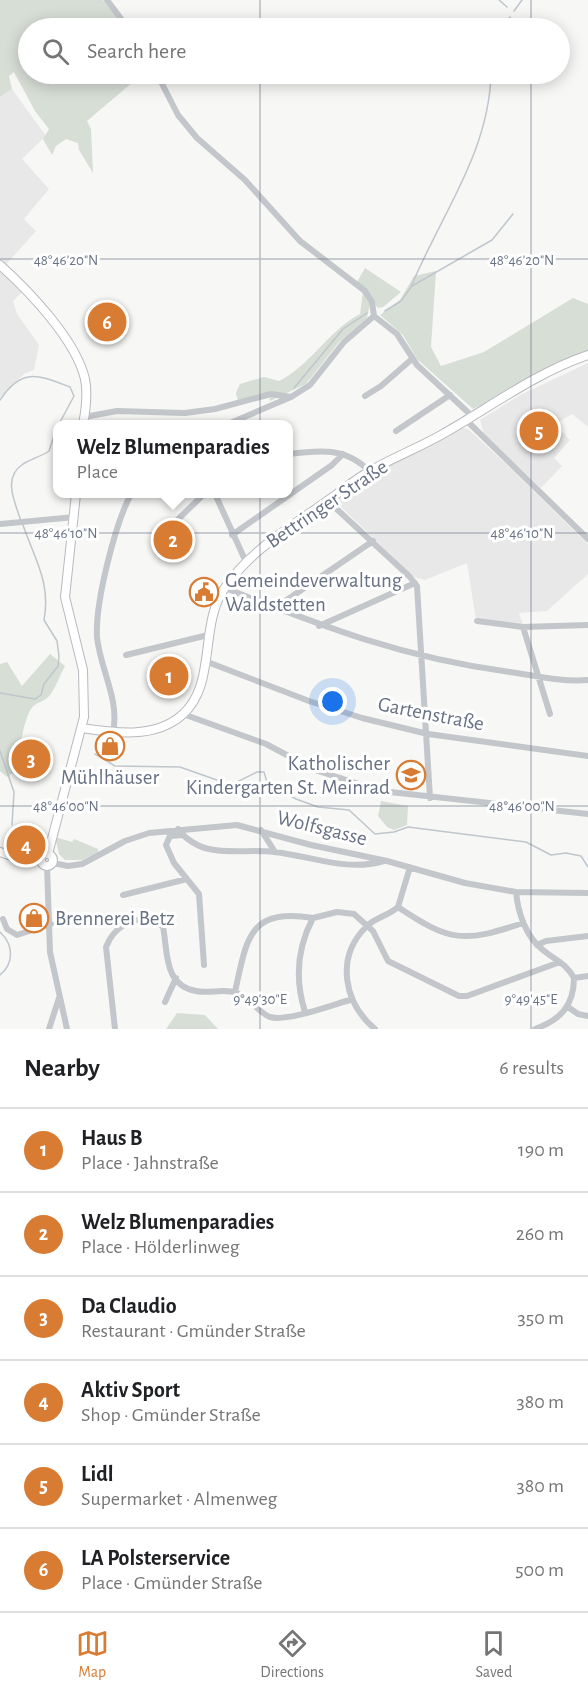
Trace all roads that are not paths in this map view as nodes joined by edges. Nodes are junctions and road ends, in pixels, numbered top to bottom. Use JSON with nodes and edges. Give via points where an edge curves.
{"nodes":[{"id":1,"x":107,"y":0,"type":"edge"},
{"id":2,"x":120,"y":18,"type":"edge"},
{"id":3,"x":163,"y":84,"type":"edge"},
{"id":4,"x":0,"y":265,"type":"edge"},
{"id":5,"x":374,"y":316,"type":"junction"},
{"id":6,"x":588,"y":356,"type":"edge"},
{"id":7,"x":412,"y":359,"type":"junction"},
{"id":8,"x":450,"y":395,"type":"junction"},
{"id":9,"x":365,"y":396,"type":"dead end"},
{"id":10,"x":291,"y":397,"type":"junction"},
{"id":11,"x":469,"y":418,"type":"junction"},
{"id":12,"x":83,"y":420,"type":"edge"},
{"id":13,"x":86,"y":420,"type":"edge"},
{"id":14,"x":237,"y":420,"type":"edge"},
{"id":15,"x":396,"y":431,"type":"dead end"},
{"id":16,"x":293,"y":454,"type":"edge"},
{"id":17,"x":343,"y":454,"type":"junction"},
{"id":18,"x":369,"y":471,"type":"junction"},
{"id":19,"x":293,"y":492,"type":"edge"},
{"id":20,"x":76,"y":498,"type":"edge"},
{"id":21,"x":129,"y":498,"type":"edge"},
{"id":22,"x":200,"y":498,"type":"edge"},
{"id":23,"x":217,"y":498,"type":"edge"},
{"id":24,"x":285,"y":498,"type":"edge"},
{"id":25,"x":328,"y":501,"type":"junction"},
{"id":26,"x":75,"y":517,"type":"junction"},
{"id":27,"x":0,"y":524,"type":"edge"},
{"id":28,"x":168,"y":529,"type":"dead end"},
{"id":29,"x":232,"y":535,"type":"junction"},
{"id":30,"x":588,"y":539,"type":"edge"},
{"id":31,"x":373,"y":541,"type":"junction"},
{"id":32,"x":246,"y":562,"type":"junction"},
{"id":33,"x":415,"y":584,"type":"junction"},
{"id":34,"x":225,"y":588,"type":"junction"},
{"id":35,"x":275,"y":608,"type":"junction"},
{"id":36,"x":477,"y":621,"type":"dead end"},
{"id":37,"x":319,"y":626,"type":"junction"},
{"id":38,"x":588,"y":626,"type":"edge"},
{"id":39,"x":523,"y":627,"type":"junction"},
{"id":40,"x":208,"y":634,"type":"junction"},
{"id":41,"x":126,"y":655,"type":"dead end"},
{"id":42,"x":423,"y":658,"type":"junction"},
{"id":43,"x":205,"y":661,"type":"junction"},
{"id":44,"x":536,"y":676,"type":"junction"},
{"id":45,"x":588,"y":680,"type":"edge"},
{"id":46,"x":183,"y":714,"type":"junction"},
{"id":47,"x":550,"y":714,"type":"dead end"},
{"id":48,"x":82,"y":728,"type":"junction"},
{"id":49,"x":113,"y":732,"type":"junction"},
{"id":50,"x":428,"y":734,"type":"junction"},
{"id":51,"x":588,"y":756,"type":"edge"},
{"id":52,"x":430,"y":798,"type":"junction"},
{"id":53,"x":588,"y":814,"type":"edge"},
{"id":54,"x":261,"y":829,"type":"junction"},
{"id":55,"x":180,"y":832,"type":"junction"},
{"id":56,"x":275,"y":852,"type":"junction"},
{"id":57,"x":3,"y":853,"type":"edge"},
{"id":58,"x":47,"y":861,"type":"junction"},
{"id":59,"x":387,"y":861,"type":"junction"},
{"id":60,"x":410,"y":867,"type":"junction"},
{"id":61,"x":187,"y":879,"type":"junction"},
{"id":62,"x":516,"y":892,"type":"junction"},
{"id":63,"x":588,"y":893,"type":"edge"},
{"id":64,"x":123,"y":895,"type":"dead end"},
{"id":65,"x":398,"y":907,"type":"junction"},
{"id":66,"x":313,"y":918,"type":"junction"},
{"id":67,"x":3,"y":919,"type":"dead end"},
{"id":68,"x":524,"y":923,"type":"junction"},
{"id":69,"x":51,"y":924,"type":"junction"},
{"id":70,"x":367,"y":925,"type":"junction"},
{"id":71,"x":588,"y":936,"type":"edge"},
{"id":72,"x":537,"y":945,"type":"junction"},
{"id":73,"x":560,"y":962,"type":"junction"},
{"id":74,"x":204,"y":965,"type":"dead end"},
{"id":75,"x":588,"y":976,"type":"edge"},
{"id":76,"x":176,"y":978,"type":"junction"},
{"id":77,"x":574,"y":978,"type":"junction"},
{"id":78,"x":235,"y":992,"type":"junction"},
{"id":79,"x":59,"y":997,"type":"junction"},
{"id":80,"x":350,"y":1000,"type":"junction"},
{"id":81,"x":165,"y":1002,"type":"dead end"},
{"id":82,"x":568,"y":1007,"type":"junction"},
{"id":83,"x":305,"y":1012,"type":"junction"},
{"id":84,"x":588,"y":1016,"type":"edge"},
{"id":85,"x":49,"y":1029,"type":"edge"},
{"id":86,"x":67,"y":1029,"type":"edge"},
{"id":87,"x":115,"y":1029,"type":"edge"},
{"id":88,"x":375,"y":1029,"type":"edge"},
{"id":89,"x":535,"y":1029,"type":"edge"}],
"edges":[{"from":1,"to":2,"type":"street"},
{"from":3,"to":5,"type":"street","via":[[188,128],[245,180],[300,241],[365,291]]},
{"from":4,"to":12,"type":"street","via":[[41,306],[81,367],[87,390]]},
{"from":5,"to":7,"type":"street","via":[[397,334]]},
{"from":5,"to":10,"type":"street","via":[[344,342],[310,385]]},
{"from":6,"to":11,"type":"street","name":"Bettringer Straße","via":[[559,367]]},
{"from":7,"to":8,"type":"street"},
{"from":7,"to":9,"type":"street"},
{"from":8,"to":11,"type":"street"},
{"from":8,"to":15,"type":"street"},
{"from":10,"to":13,"type":"street","via":[[271,394],[185,413],[117,411]]},
{"from":10,"to":14,"type":"street"},
{"from":11,"to":18,"type":"street","name":"Bettringer Straße"},
{"from":11,"to":30,"type":"street"},
{"from":16,"to":17,"type":"street"},
{"from":17,"to":18,"type":"street","via":[[358,459]]},
{"from":17,"to":19,"type":"street"},
{"from":18,"to":25,"type":"street","name":"Bettringer Straße"},
{"from":20,"to":26,"type":"street"},
{"from":21,"to":49,"type":"street","via":[[114,533],[97,636],[115,715]]},
{"from":22,"to":28,"type":"street"},
{"from":23,"to":29,"type":"street"},
{"from":24,"to":29,"type":"street"},
{"from":25,"to":31,"type":"street"},
{"from":25,"to":32,"type":"street","name":"Bettringer Straße"},
{"from":26,"to":27,"type":"street"},
{"from":26,"to":48,"type":"street","via":[[65,597],[83,670]]},
{"from":29,"to":32,"type":"street"},
{"from":31,"to":33,"type":"street"},
{"from":31,"to":35,"type":"street"},
{"from":32,"to":34,"type":"street","name":"Bettringer Straße"},
{"from":33,"to":37,"type":"street"},
{"from":33,"to":42,"type":"street"},
{"from":34,"to":35,"type":"street"},
{"from":34,"to":40,"type":"street","name":"Bettringer Straße","via":[[211,616]]},
{"from":35,"to":37,"type":"street"},
{"from":36,"to":39,"type":"street"},
{"from":37,"to":42,"type":"street"},
{"from":38,"to":39,"type":"street"},
{"from":39,"to":44,"type":"street"},
{"from":40,"to":41,"type":"street"},
{"from":40,"to":43,"type":"street","name":"Bettringer Straße"},
{"from":42,"to":44,"type":"street"},
{"from":42,"to":50,"type":"street"},
{"from":43,"to":46,"type":"street","name":"Bettringer Straße","via":[[198,690]]},
{"from":43,"to":50,"type":"street","name":"Gartenstraße","via":[[309,701]]},
{"from":44,"to":45,"type":"street"},
{"from":44,"to":47,"type":"street"},
{"from":46,"to":49,"type":"street","via":[[159,728]]},
{"from":46,"to":52,"type":"street","via":[[266,744],[345,781]]},
{"from":48,"to":49,"type":"street"},
{"from":48,"to":58,"type":"street"},
{"from":50,"to":51,"type":"street","name":"Gartenstraße"},
{"from":50,"to":52,"type":"street"},
{"from":52,"to":53,"type":"street"},
{"from":54,"to":55,"type":"street","name":"Wolfsgasse","via":[[237,825]]},
{"from":54,"to":56,"type":"street"},
{"from":54,"to":59,"type":"street","name":"Wolfsgasse","via":[[311,845]]},
{"from":55,"to":56,"type":"street","via":[[207,849]]},
{"from":55,"to":58,"type":"street","name":"Wolfsgasse","via":[[136,837],[81,864],[68,866]]},
{"from":55,"to":61,"type":"street","via":[[170,836],[166,845]]},
{"from":56,"to":59,"type":"street","via":[[340,865],[367,866]]},
{"from":57,"to":58,"type":"street"},
{"from":58,"to":69,"type":"street"},
{"from":59,"to":60,"type":"street","name":"Wolfsgasse"},
{"from":60,"to":62,"type":"street","name":"Wolfsgasse","via":[[452,880]]},
{"from":60,"to":65,"type":"street"},
{"from":61,"to":64,"type":"street"},
{"from":61,"to":74,"type":"street","via":[[199,894]]},
{"from":62,"to":63,"type":"street","name":"Wolfsgasse"},
{"from":62,"to":68,"type":"street"},
{"from":65,"to":68,"type":"street","via":[[423,924],[456,937],[488,935]]},
{"from":65,"to":70,"type":"street"},
{"from":66,"to":70,"type":"street","via":[[345,912]]},
{"from":66,"to":78,"type":"street","via":[[282,914],[258,926],[245,954]]},
{"from":66,"to":83,"type":"street","via":[[297,972]]},
{"from":67,"to":69,"type":"street","via":[[7,929],[16,935]]},
{"from":68,"to":72,"type":"street"},
{"from":69,"to":79,"type":"street","via":[[50,952]]},
{"from":70,"to":73,"type":"street","via":[[388,961],[459,996]]},
{"from":70,"to":80,"type":"street","via":[[350,952],[346,970]]},
{"from":71,"to":72,"type":"street"},
{"from":72,"to":73,"type":"street"},
{"from":73,"to":77,"type":"street"},
{"from":75,"to":77,"type":"street"},
{"from":76,"to":78,"type":"street","via":[[194,991]]},
{"from":76,"to":81,"type":"street"},
{"from":76,"to":87,"type":"street","via":[[167,965],[165,936],[159,922],[144,918],[115,930],[106,947]]},
{"from":77,"to":82,"type":"street"},
{"from":78,"to":83,"type":"street","via":[[269,1016],[281,1018]]},
{"from":79,"to":85,"type":"street"},
{"from":79,"to":86,"type":"street"},
{"from":80,"to":83,"type":"street"},
{"from":80,"to":88,"type":"street"},
{"from":82,"to":84,"type":"street"},
{"from":82,"to":89,"type":"street","via":[[553,1022]]}]}
